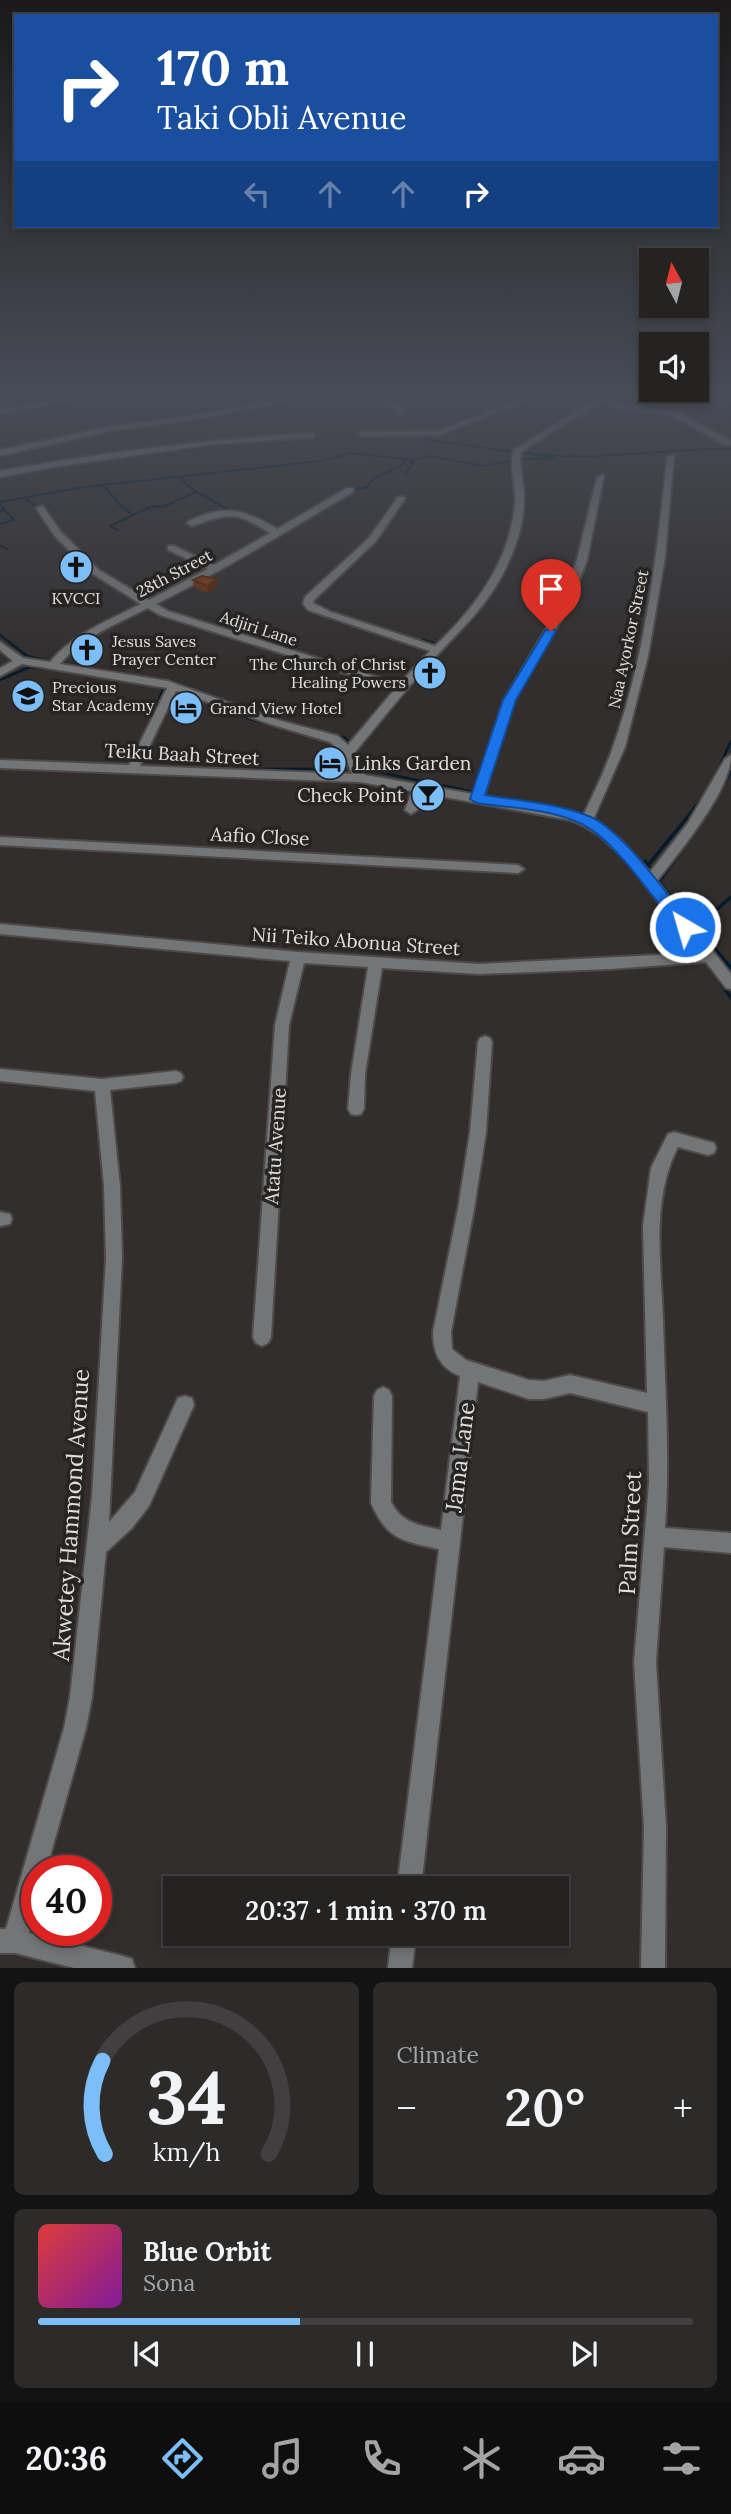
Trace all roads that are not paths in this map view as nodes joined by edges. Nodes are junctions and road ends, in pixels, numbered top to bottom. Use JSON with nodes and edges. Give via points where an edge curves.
{"nodes":[{"id":1,"x":519,"y":486,"type":"edge"},
{"id":2,"x":599,"y":486,"type":"edge"},
{"id":3,"x":668,"y":486,"type":"edge"},
{"id":4,"x":350,"y":490,"type":"dead end"},
{"id":5,"x":401,"y":499,"type":"dead end"},
{"id":6,"x":40,"y":508,"type":"dead end"},
{"id":7,"x":192,"y":523,"type":"dead end"},
{"id":8,"x":277,"y":533,"type":"junction"},
{"id":9,"x":172,"y":548,"type":"dead end"},
{"id":10,"x":215,"y":569,"type":"junction"},
{"id":11,"x":150,"y":604,"type":"junction"},
{"id":12,"x":0,"y":645,"type":"edge"},
{"id":13,"x":437,"y":650,"type":"junction"},
{"id":14,"x":20,"y":661,"type":"junction"},
{"id":15,"x":53,"y":665,"type":"junction"},
{"id":16,"x":0,"y":673,"type":"edge"},
{"id":17,"x":173,"y":686,"type":"junction"},
{"id":18,"x":401,"y":688,"type":"junction"},
{"id":19,"x":349,"y":752,"type":"junction"},
{"id":20,"x":731,"y":760,"type":"edge"},
{"id":21,"x":1,"y":764,"type":"edge"},
{"id":22,"x":133,"y":768,"type":"junction"},
{"id":23,"x":360,"y":778,"type":"junction"},
{"id":24,"x":419,"y":787,"type":"junction"},
{"id":25,"x":477,"y":799,"type":"junction"},
{"id":26,"x":411,"y":810,"type":"dead end"},
{"id":27,"x":587,"y":821,"type":"junction"},
{"id":28,"x":0,"y":841,"type":"edge"},
{"id":29,"x":518,"y":869,"type":"dead end"},
{"id":30,"x":650,"y":881,"type":"junction"},
{"id":31,"x":0,"y":929,"type":"edge"},
{"id":32,"x":298,"y":957,"type":"junction"},
{"id":33,"x":712,"y":959,"type":"junction"},
{"id":34,"x":731,"y":960,"type":"edge"},
{"id":35,"x":376,"y":963,"type":"junction"},
{"id":36,"x":731,"y":984,"type":"edge"},
{"id":37,"x":485,"y":1042,"type":"dead end"},
{"id":38,"x":0,"y":1075,"type":"edge"},
{"id":39,"x":176,"y":1077,"type":"dead end"},
{"id":40,"x":102,"y":1085,"type":"junction"},
{"id":41,"x":356,"y":1109,"type":"dead end"},
{"id":42,"x":708,"y":1148,"type":"dead end"},
{"id":43,"x":261,"y":1337,"type":"dead end"},
{"id":44,"x":470,"y":1372,"type":"junction"},
{"id":45,"x":383,"y":1396,"type":"dead end"},
{"id":46,"x":185,"y":1405,"type":"dead end"},
{"id":47,"x":657,"y":1405,"type":"junction"},
{"id":48,"x":657,"y":1537,"type":"junction"},
{"id":49,"x":448,"y":1541,"type":"junction"},
{"id":50,"x":731,"y":1543,"type":"edge"},
{"id":51,"x":96,"y":1548,"type":"junction"},
{"id":52,"x":410,"y":1876,"type":"edge"},
{"id":53,"x":8,"y":1941,"type":"edge"},
{"id":54,"x":403,"y":1946,"type":"edge"},
{"id":55,"x":123,"y":1968,"type":"edge"},
{"id":56,"x":400,"y":1968,"type":"edge"},
{"id":57,"x":653,"y":1968,"type":"edge"}],
"edges":[{"from":1,"to":13,"type":"street","via":[[521,511],[514,538],[491,588]]},
{"from":2,"to":25,"type":"street","via":[[578,572],[564,607],[509,700]]},
{"from":3,"to":27,"type":"street","name":"Naa Ayorkor Street","via":[[664,535],[635,689],[625,728]]},
{"from":4,"to":8,"type":"street","name":"28th Street"},
{"from":5,"to":13,"type":"street","via":[[372,540],[308,604]]},
{"from":6,"to":11,"type":"street","name":"Adjiri Lane","via":[[58,534],[96,572]]},
{"from":7,"to":8,"type":"street","via":[[222,510]]},
{"from":8,"to":10,"type":"street","name":"28th Street"},
{"from":9,"to":10,"type":"street"},
{"from":10,"to":11,"type":"street","name":"28th Street"},
{"from":11,"to":15,"type":"street","name":"28th Street","via":[[83,638]]},
{"from":11,"to":18,"type":"street","name":"Adjiri Lane","via":[[164,613]]},
{"from":12,"to":14,"type":"street"},
{"from":13,"to":18,"type":"street"},
{"from":14,"to":15,"type":"street"},
{"from":14,"to":16,"type":"street"},
{"from":15,"to":17,"type":"street"},
{"from":17,"to":19,"type":"street","via":[[334,739]]},
{"from":17,"to":22,"type":"street"},
{"from":18,"to":19,"type":"street"},
{"from":19,"to":23,"type":"street"},
{"from":20,"to":30,"type":"street","via":[[693,825]]},
{"from":21,"to":22,"type":"street","name":"Teiku Baah Street"},
{"from":22,"to":23,"type":"street","name":"Teiku Baah Street"},
{"from":23,"to":24,"type":"street","name":"Teiku Baah Street"},
{"from":24,"to":25,"type":"street","name":"Teiku Baah Street"},
{"from":24,"to":26,"type":"street"},
{"from":25,"to":27,"type":"street","name":"Teiku Baah Street","via":[[558,811]]},
{"from":27,"to":30,"type":"street","name":"Teiku Baah Street","via":[[612,839]]},
{"from":28,"to":29,"type":"street","name":"Aafio Close"},
{"from":30,"to":33,"type":"street","name":"Teiku Baah Street"},
{"from":31,"to":32,"type":"street","name":"Nii Teiko Abonua Street"},
{"from":32,"to":35,"type":"street","name":"Nii Teiko Abonua Street"},
{"from":32,"to":43,"type":"street","name":"Atatu Avenue","via":[[282,1025]]},
{"from":33,"to":34,"type":"street","name":"Nii Teiko Abonua Street"},
{"from":33,"to":35,"type":"street","name":"Nii Teiko Abonua Street","via":[[492,968]]},
{"from":33,"to":36,"type":"street","name":"Teiku Baah Street"},
{"from":35,"to":41,"type":"street"},
{"from":37,"to":44,"type":"street","via":[[478,1132],[440,1344],[444,1355]]},
{"from":38,"to":40,"type":"street"},
{"from":39,"to":40,"type":"street"},
{"from":40,"to":51,"type":"street","name":"Akwetey Hammond Avenue","via":[[113,1186],[114,1258]]},
{"from":42,"to":47,"type":"street","name":"Palm Street","via":[[674,1139],[659,1168],[651,1226]]},
{"from":44,"to":47,"type":"street","via":[[531,1390],[570,1384]]},
{"from":44,"to":49,"type":"street","name":"Jama Lane"},
{"from":45,"to":49,"type":"street","via":[[381,1503],[389,1523]]},
{"from":46,"to":51,"type":"street","via":[[142,1499]]},
{"from":47,"to":48,"type":"street","name":"Palm Street"},
{"from":48,"to":50,"type":"street"},
{"from":48,"to":57,"type":"street","name":"Palm Street","via":[[645,1662],[655,1827]]},
{"from":49,"to":52,"type":"street","name":"Jama Lane"},
{"from":51,"to":53,"type":"street","name":"Akwetey Hammond Avenue","via":[[75,1728]]},
{"from":53,"to":55,"type":"street"},
{"from":54,"to":56,"type":"street"}]}
